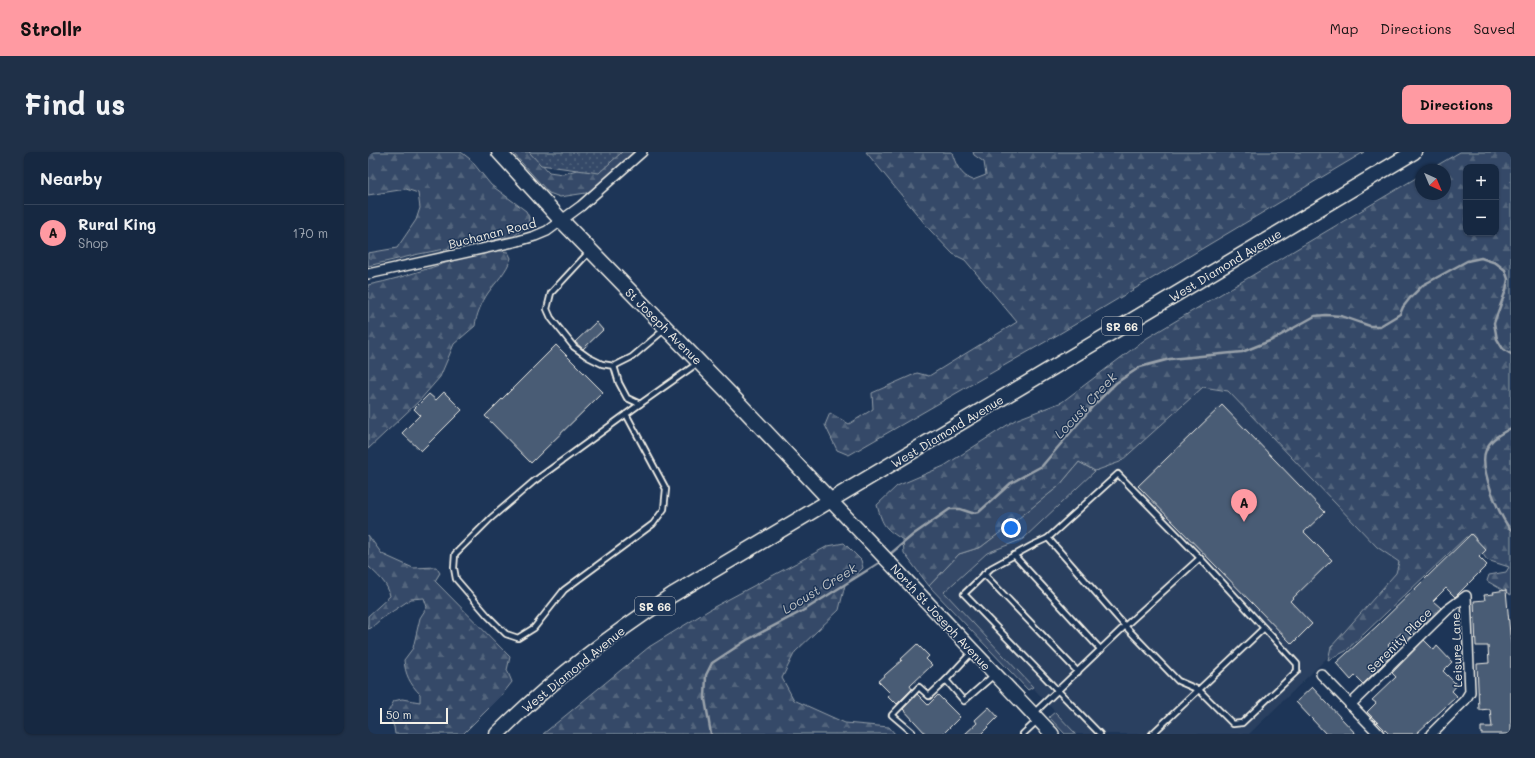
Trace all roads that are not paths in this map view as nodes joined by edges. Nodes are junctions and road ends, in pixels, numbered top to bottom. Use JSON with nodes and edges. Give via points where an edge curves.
{"nodes":[{"id":1,"x":499,"y":152,"type":"edge"},
{"id":2,"x":642,"y":152,"type":"edge"},
{"id":3,"x":1414,"y":152,"type":"edge"},
{"id":4,"x":561,"y":220,"type":"junction"},
{"id":5,"x":590,"y":250,"type":"junction"},
{"id":6,"x":368,"y":274,"type":"edge"},
{"id":7,"x":666,"y":328,"type":"junction"},
{"id":8,"x":699,"y":362,"type":"junction"},
{"id":9,"x":614,"y":366,"type":"junction"},
{"id":10,"x":640,"y":404,"type":"junction"},
{"id":11,"x":626,"y":414,"type":"junction"},
{"id":12,"x":830,"y":500,"type":"junction"},
{"id":13,"x":1048,"y":538,"type":"junction"},
{"id":14,"x":1014,"y":555,"type":"junction"},
{"id":15,"x":1200,"y":558,"type":"junction"},
{"id":16,"x":984,"y":574,"type":"junction"},
{"id":17,"x":1466,"y":596,"type":"joint"},
{"id":18,"x":1125,"y":626,"type":"junction"},
{"id":19,"x":1264,"y":628,"type":"junction"},
{"id":20,"x":973,"y":650,"type":"junction"},
{"id":21,"x":1101,"y":650,"type":"junction"},
{"id":22,"x":1078,"y":672,"type":"junction"},
{"id":23,"x":995,"y":674,"type":"junction"},
{"id":24,"x":1321,"y":674,"type":"dead end"},
{"id":25,"x":946,"y":680,"type":"junction"},
{"id":26,"x":1199,"y":690,"type":"junction"},
{"id":27,"x":1057,"y":691,"type":"junction"},
{"id":28,"x":1350,"y":705,"type":"junction"},
{"id":29,"x":1036,"y":717,"type":"junction"},
{"id":30,"x":912,"y":732,"type":"dead end"},
{"id":31,"x":497,"y":734,"type":"edge"},
{"id":32,"x":1023,"y":734,"type":"edge"},
{"id":33,"x":1052,"y":734,"type":"edge"},
{"id":34,"x":1100,"y":734,"type":"edge"},
{"id":35,"x":1152,"y":734,"type":"edge"},
{"id":36,"x":1379,"y":734,"type":"edge"},
{"id":37,"x":1430,"y":734,"type":"edge"}],
"edges":[{"from":1,"to":4,"type":"main road","name":"St Joseph Avenue"},
{"from":2,"to":4,"type":"street","name":"Buchanan Road","via":[[581,206]]},
{"from":3,"to":12,"type":"main road","name":"West Diamond Avenue","number":"SR 66"},
{"from":4,"to":5,"type":"main road","name":"St Joseph Avenue"},
{"from":4,"to":6,"type":"street","name":"Buchanan Road","via":[[547,231],[535,236]]},
{"from":5,"to":7,"type":"main road","name":"St Joseph Avenue"},
{"from":5,"to":9,"type":"lane","via":[[551,293],[547,309],[551,318],[574,346],[602,364]]},
{"from":7,"to":8,"type":"main road","name":"St Joseph Avenue"},
{"from":7,"to":9,"type":"lane","via":[[632,358]]},
{"from":8,"to":10,"type":"lane"},
{"from":8,"to":12,"type":"main road","name":"St Joseph Avenue"},
{"from":9,"to":10,"type":"lane","via":[[626,398]]},
{"from":10,"to":11,"type":"lane"},
{"from":11,"to":11,"type":"lane","via":[[533,482],[455,554],[456,579],[506,634],[518,638],[534,628],[564,590],[653,524],[664,509],[666,489]]},
{"from":12,"to":20,"type":"main road","name":"North St Joseph Avenue"},
{"from":12,"to":31,"type":"main road","name":"West Diamond Avenue","number":"SR 66","via":[[652,608],[580,661]]},
{"from":13,"to":14,"type":"lane"},
{"from":13,"to":15,"type":"lane","via":[[1118,474]]},
{"from":13,"to":18,"type":"lane"},
{"from":14,"to":16,"type":"lane"},
{"from":14,"to":21,"type":"lane"},
{"from":15,"to":18,"type":"lane"},
{"from":15,"to":19,"type":"lane"},
{"from":16,"to":22,"type":"lane"},
{"from":16,"to":27,"type":"lane","via":[[964,594]]},
{"from":17,"to":28,"type":"street","name":"Serenity Place","via":[[1447,610]]},
{"from":17,"to":37,"type":"street","name":"Leisure Lane","via":[[1470,692]]},
{"from":18,"to":21,"type":"lane"},
{"from":18,"to":26,"type":"lane","via":[[1178,681]]},
{"from":19,"to":26,"type":"lane"},
{"from":19,"to":26,"type":"lane","via":[[1297,664],[1297,671],[1242,723],[1233,724]]},
{"from":20,"to":23,"type":"main road","name":"North St Joseph Avenue"},
{"from":20,"to":25,"type":"lane"},
{"from":21,"to":22,"type":"lane"},
{"from":22,"to":27,"type":"lane"},
{"from":23,"to":25,"type":"lane","via":[[964,700]]},
{"from":23,"to":29,"type":"main road","name":"North St Joseph Avenue"},
{"from":24,"to":28,"type":"street"},
{"from":25,"to":30,"type":"lane","via":[[929,696],[919,687],[892,715]]},
{"from":26,"to":35,"type":"lane"},
{"from":27,"to":29,"type":"lane"},
{"from":27,"to":34,"type":"lane"},
{"from":28,"to":36,"type":"street"},
{"from":29,"to":32,"type":"lane"},
{"from":29,"to":33,"type":"main road","name":"North St Joseph Avenue"}]}
